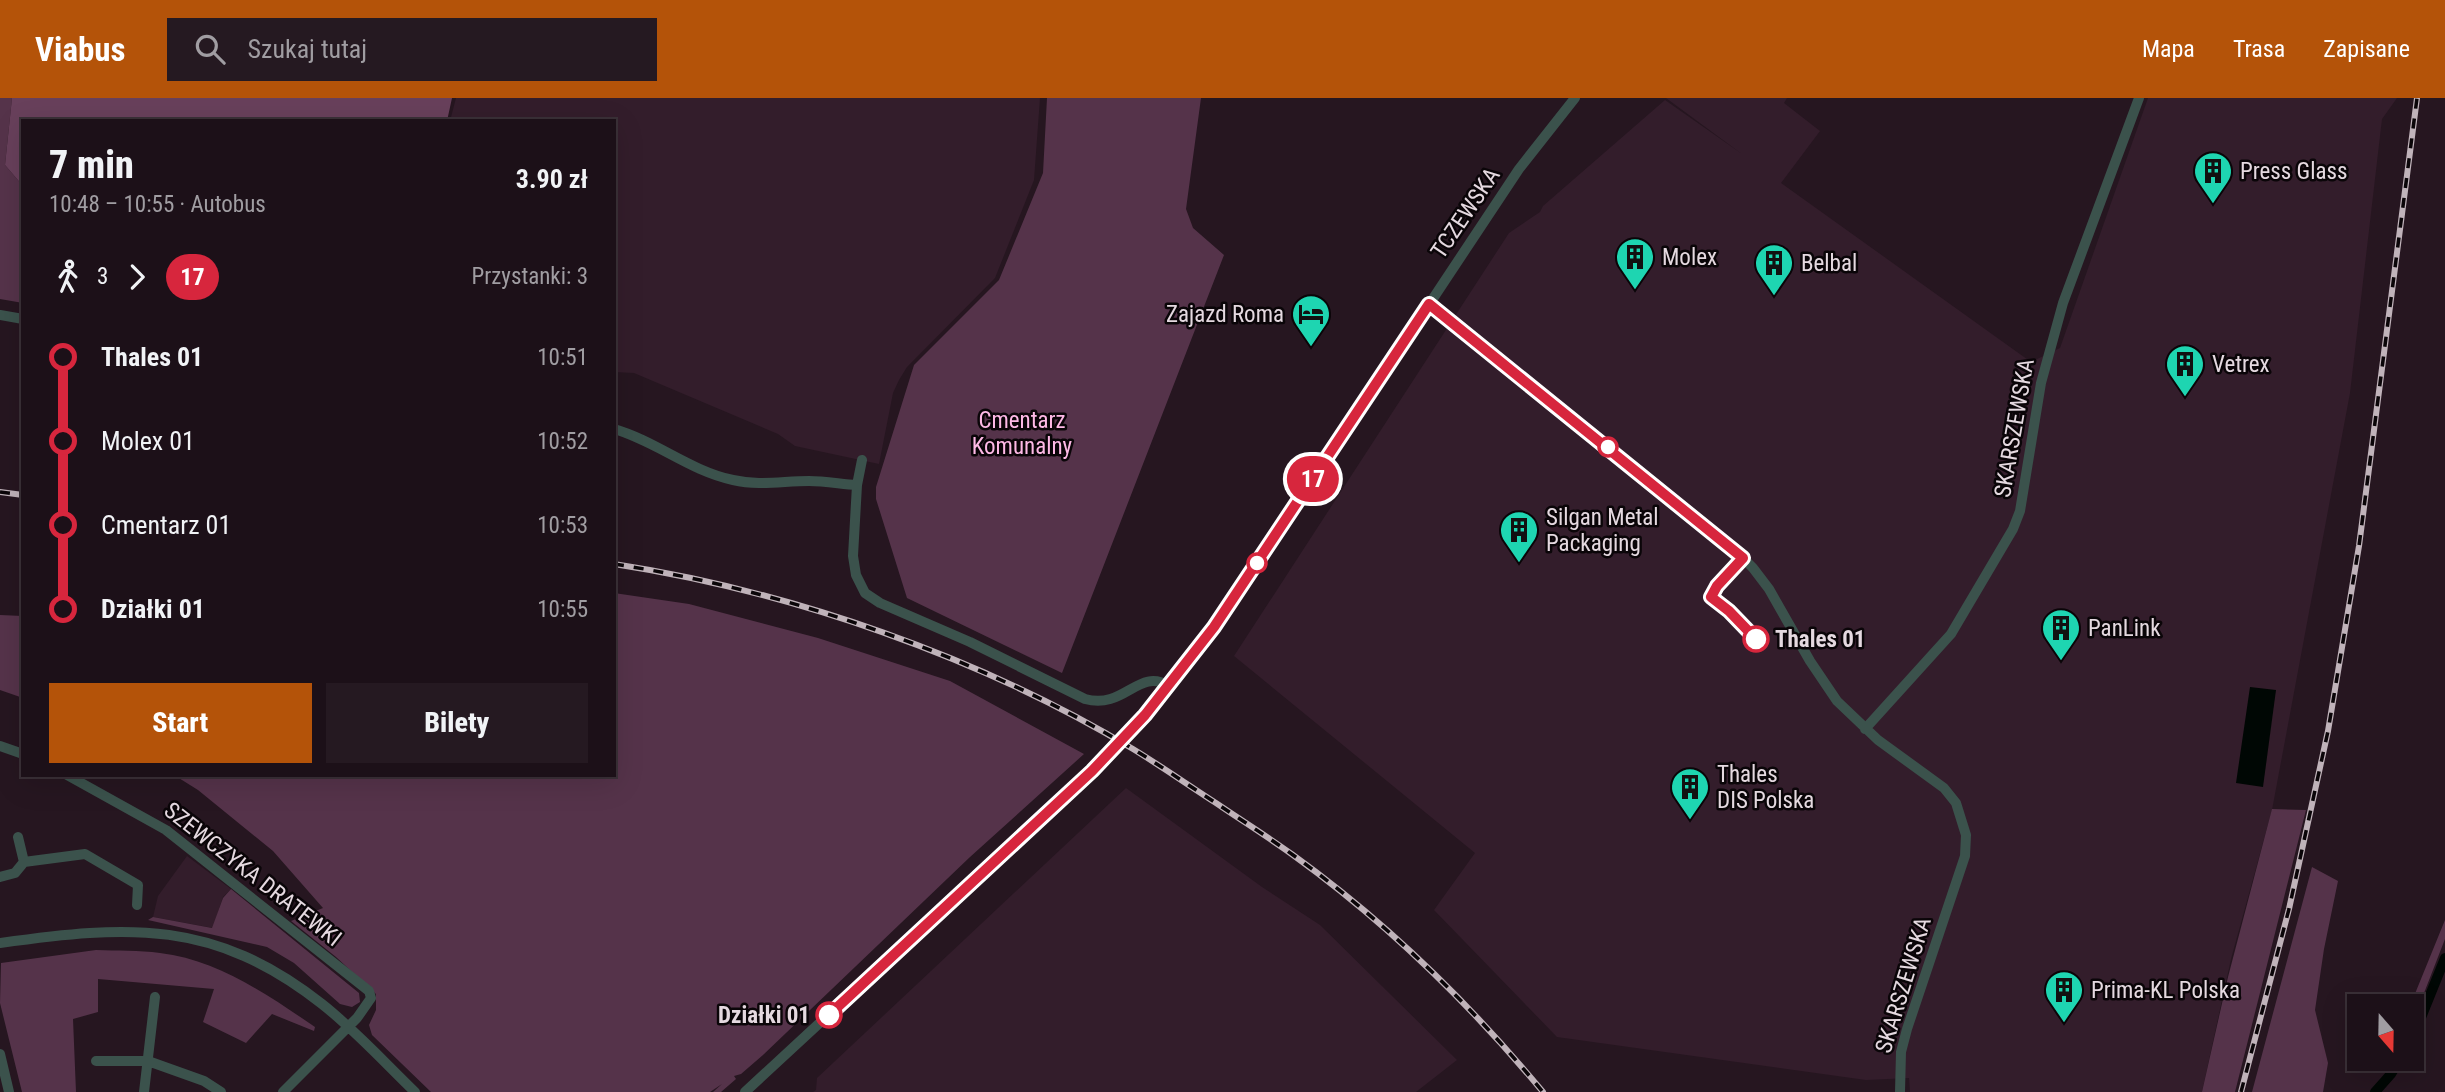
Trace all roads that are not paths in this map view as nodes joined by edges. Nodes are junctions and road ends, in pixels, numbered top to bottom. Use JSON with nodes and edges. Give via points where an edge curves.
{"nodes":[{"id":1,"x":1575,"y":98,"type":"edge"},
{"id":2,"x":2139,"y":98,"type":"edge"},
{"id":3,"x":1429,"y":304,"type":"junction"},
{"id":4,"x":0,"y":315,"type":"edge"},
{"id":5,"x":21,"y":319,"type":"edge"},
{"id":6,"x":616,"y":430,"type":"edge"},
{"id":7,"x":862,"y":460,"type":"dead end"},
{"id":8,"x":858,"y":485,"type":"junction"},
{"id":9,"x":1168,"y":686,"type":"junction"},
{"id":10,"x":1865,"y":729,"type":"junction"},
{"id":11,"x":0,"y":746,"type":"edge"},
{"id":12,"x":21,"y":753,"type":"edge"},
{"id":13,"x":71,"y":777,"type":"edge"},
{"id":14,"x":18,"y":837,"type":"dead end"},
{"id":15,"x":24,"y":862,"type":"junction"},
{"id":16,"x":0,"y":877,"type":"edge"},
{"id":17,"x":137,"y":905,"type":"dead end"},
{"id":18,"x":0,"y":943,"type":"edge"},
{"id":19,"x":155,"y":997,"type":"dead end"},
{"id":20,"x":348,"y":1028,"type":"junction"},
{"id":21,"x":0,"y":1057,"type":"edge"},
{"id":22,"x":96,"y":1061,"type":"dead end"},
{"id":23,"x":148,"y":1061,"type":"junction"},
{"id":24,"x":9,"y":1092,"type":"edge"},
{"id":25,"x":144,"y":1092,"type":"edge"},
{"id":26,"x":221,"y":1092,"type":"edge"},
{"id":27,"x":284,"y":1092,"type":"edge"},
{"id":28,"x":415,"y":1092,"type":"edge"},
{"id":29,"x":745,"y":1092,"type":"edge"},
{"id":30,"x":1899,"y":1092,"type":"edge"}],
"edges":[{"from":1,"to":3,"type":"street","name":"TCZEWSKA","via":[[1520,169]]},
{"from":2,"to":10,"type":"street","name":"SKARSZEWSKA","via":[[2056,326],[2013,529],[1951,634]]},
{"from":3,"to":9,"type":"street","name":"TCZEWSKA","via":[[1214,627]]},
{"from":3,"to":10,"type":"street","name":"SKARSZEWSKA","via":[[1729,544],[1769,589],[1837,701]]},
{"from":4,"to":5,"type":"street"},
{"from":6,"to":8,"type":"street","via":[[734,480]]},
{"from":7,"to":8,"type":"street"},
{"from":8,"to":9,"type":"street","via":[[856,575],[866,593],[880,603],[1085,699],[1114,699],[1150,679]]},
{"from":9,"to":29,"type":"street","name":"TCZEWSKA","bridge":true,"via":[[1092,771]]},
{"from":10,"to":30,"type":"street","name":"SKARSZEWSKA","via":[[1944,788],[1956,803],[1966,835],[1957,885],[1901,1052]]},
{"from":11,"to":12,"type":"street"},
{"from":13,"to":20,"type":"street","name":"SZEWCZYKA DRATEWKI","via":[[166,830],[369,991],[369,1003]]},
{"from":14,"to":15,"type":"street"},
{"from":15,"to":16,"type":"street","via":[[15,873]]},
{"from":15,"to":17,"type":"street","via":[[85,854],[138,885]]},
{"from":18,"to":20,"type":"street","via":[[112,931],[158,933],[210,943],[279,974]]},
{"from":19,"to":23,"type":"street"},
{"from":20,"to":27,"type":"street"},
{"from":20,"to":28,"type":"street"},
{"from":21,"to":24,"type":"street"},
{"from":22,"to":23,"type":"street"},
{"from":23,"to":25,"type":"street"},
{"from":23,"to":26,"type":"street"}]}
